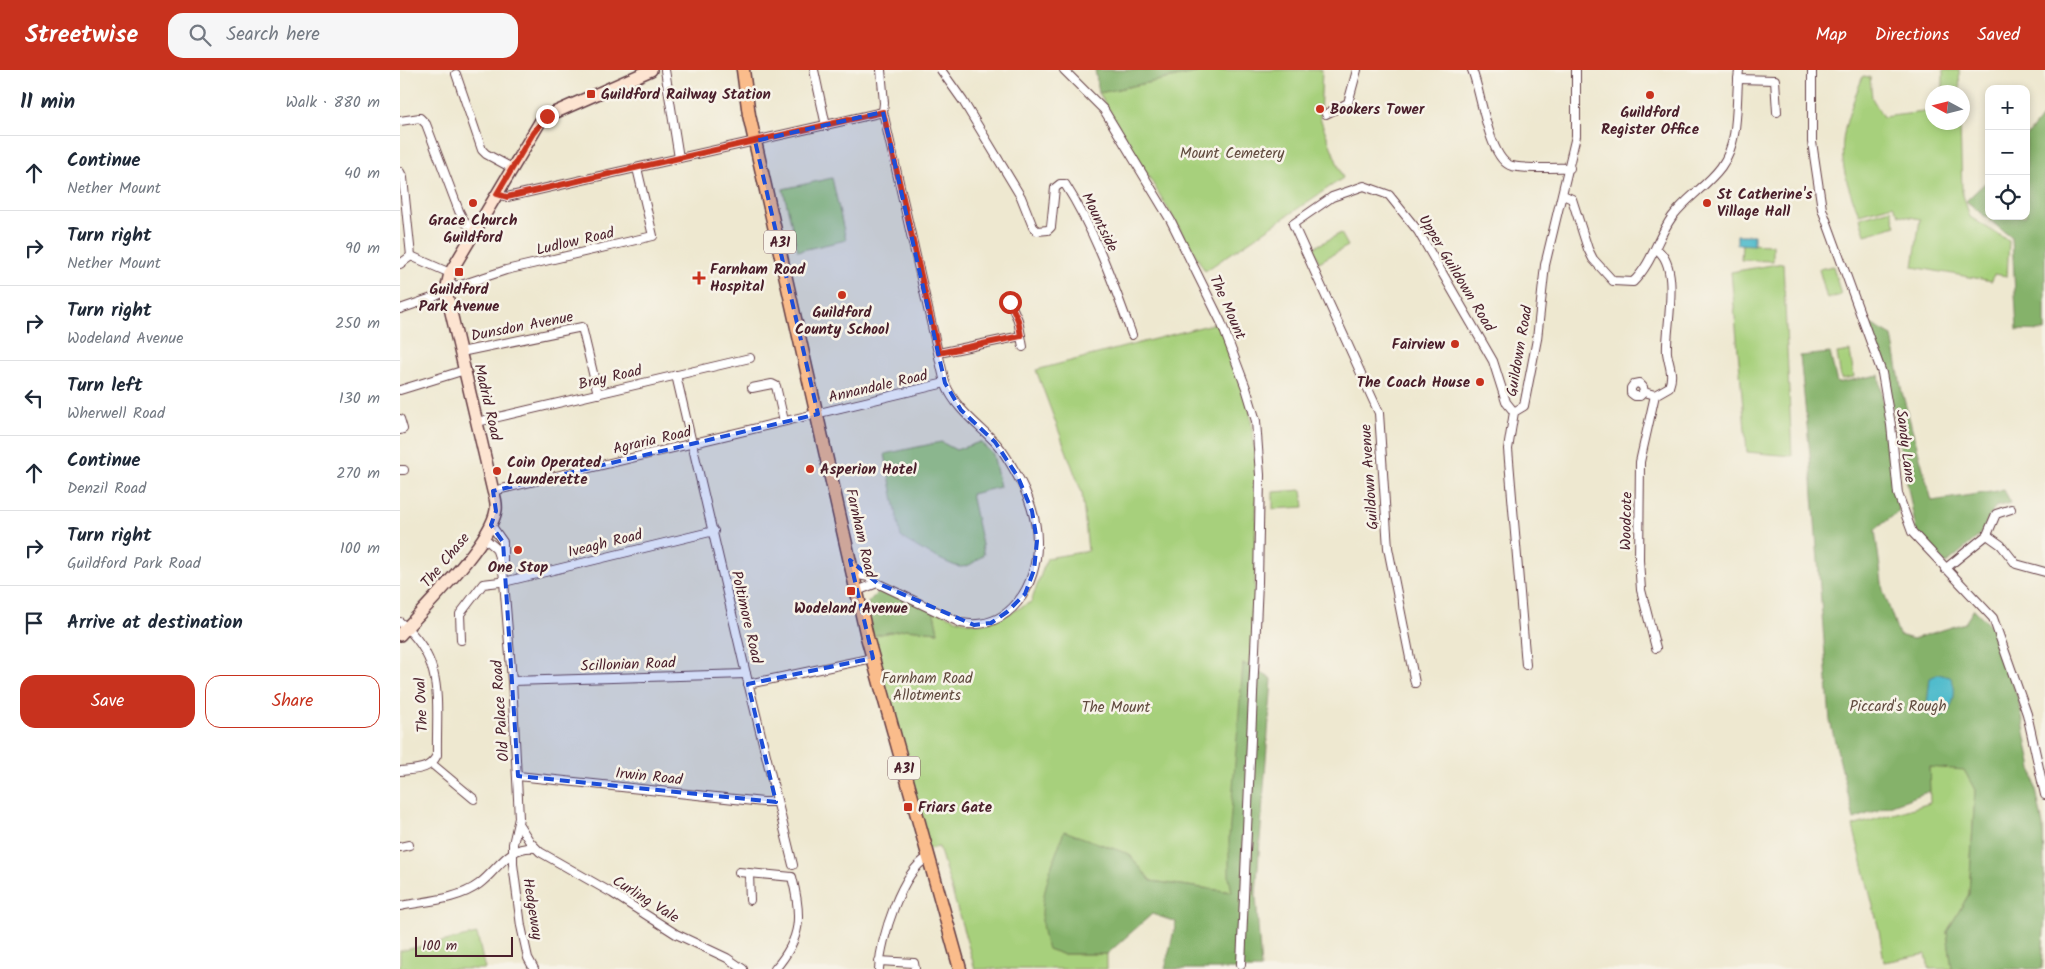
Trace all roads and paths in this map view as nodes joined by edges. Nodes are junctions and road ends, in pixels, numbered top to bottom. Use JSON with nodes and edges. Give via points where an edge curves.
{"nodes":[{"id":1,"x":651,"y":70,"type":"edge"},
{"id":2,"x":665,"y":70,"type":"edge"},
{"id":3,"x":743,"y":70,"type":"edge"},
{"id":4,"x":814,"y":70,"type":"edge"},
{"id":5,"x":881,"y":70,"type":"edge"},
{"id":6,"x":941,"y":70,"type":"edge"},
{"id":7,"x":1064,"y":70,"type":"edge"},
{"id":8,"x":1357,"y":70,"type":"edge"},
{"id":9,"x":1472,"y":70,"type":"edge"},
{"id":10,"x":1576,"y":70,"type":"edge"},
{"id":11,"x":1739,"y":70,"type":"edge"},
{"id":12,"x":1812,"y":70,"type":"edge"},
{"id":13,"x":456,"y":74,"type":"dead end"},
{"id":14,"x":1738,"y":80,"type":"junction"},
{"id":15,"x":883,"y":112,"type":"junction"},
{"id":16,"x":1777,"y":112,"type":"dead end"},
{"id":17,"x":1326,"y":114,"type":"dead end"},
{"id":18,"x":400,"y":121,"type":"edge"},
{"id":19,"x":826,"y":126,"type":"junction"},
{"id":20,"x":755,"y":141,"type":"junction"},
{"id":21,"x":679,"y":158,"type":"junction"},
{"id":22,"x":512,"y":168,"type":"junction"},
{"id":23,"x":637,"y":168,"type":"junction"},
{"id":24,"x":1570,"y":168,"type":"junction"},
{"id":25,"x":400,"y":172,"type":"edge"},
{"id":26,"x":497,"y":194,"type":"junction"},
{"id":27,"x":1563,"y":195,"type":"junction"},
{"id":28,"x":1293,"y":224,"type":"joint"},
{"id":29,"x":474,"y":231,"type":"junction"},
{"id":30,"x":1656,"y":249,"type":"junction"},
{"id":31,"x":412,"y":256,"type":"junction"},
{"id":32,"x":400,"y":264,"type":"edge"},
{"id":33,"x":450,"y":273,"type":"junction"},
{"id":34,"x":446,"y":288,"type":"junction"},
{"id":35,"x":1010,"y":302,"type":"dead end"},
{"id":36,"x":400,"y":308,"type":"edge"},
{"id":37,"x":1132,"y":335,"type":"dead end"},
{"id":38,"x":1021,"y":336,"type":"junction"},
{"id":39,"x":1023,"y":347,"type":"dead end"},
{"id":40,"x":461,"y":352,"type":"junction"},
{"id":41,"x":939,"y":353,"type":"junction"},
{"id":42,"x":750,"y":358,"type":"dead end"},
{"id":43,"x":465,"y":370,"type":"junction"},
{"id":44,"x":676,"y":376,"type":"junction"},
{"id":45,"x":945,"y":383,"type":"junction"},
{"id":46,"x":752,"y":388,"type":"dead end"},
{"id":47,"x":400,"y":390,"type":"edge"},
{"id":48,"x":1644,"y":392,"type":"dead end"},
{"id":49,"x":598,"y":394,"type":"junction"},
{"id":50,"x":1655,"y":395,"type":"junction"},
{"id":51,"x":1514,"y":412,"type":"junction"},
{"id":52,"x":818,"y":414,"type":"junction"},
{"id":53,"x":400,"y":419,"type":"edge"},
{"id":54,"x":784,"y":421,"type":"junction"},
{"id":55,"x":477,"y":422,"type":"junction"},
{"id":56,"x":403,"y":432,"type":"edge"},
{"id":57,"x":692,"y":445,"type":"junction"},
{"id":58,"x":493,"y":491,"type":"junction"},
{"id":59,"x":2012,"y":509,"type":"dead end"},
{"id":60,"x":491,"y":525,"type":"junction"},
{"id":61,"x":714,"y":531,"type":"junction"},
{"id":62,"x":1988,"y":535,"type":"junction"},
{"id":63,"x":483,"y":537,"type":"junction"},
{"id":64,"x":1945,"y":569,"type":"junction"},
{"id":65,"x":503,"y":570,"type":"junction"},
{"id":66,"x":2045,"y":572,"type":"edge"},
{"id":67,"x":853,"y":574,"type":"junction"},
{"id":68,"x":504,"y":582,"type":"junction"},
{"id":69,"x":877,"y":583,"type":"junction"},
{"id":70,"x":857,"y":590,"type":"junction"},
{"id":71,"x":402,"y":628,"type":"edge"},
{"id":72,"x":461,"y":640,"type":"dead end"},
{"id":73,"x":1656,"y":648,"type":"dead end"},
{"id":74,"x":873,"y":658,"type":"junction"},
{"id":75,"x":1526,"y":665,"type":"dead end"},
{"id":76,"x":746,"y":674,"type":"junction"},
{"id":77,"x":512,"y":681,"type":"junction"},
{"id":78,"x":1415,"y":683,"type":"dead end"},
{"id":79,"x":748,"y":684,"type":"junction"},
{"id":80,"x":432,"y":764,"type":"junction"},
{"id":81,"x":400,"y":771,"type":"edge"},
{"id":82,"x":518,"y":776,"type":"junction"},
{"id":83,"x":2045,"y":795,"type":"edge"},
{"id":84,"x":474,"y":799,"type":"dead end"},
{"id":85,"x":776,"y":802,"type":"junction"},
{"id":86,"x":519,"y":824,"type":"junction"},
{"id":87,"x":409,"y":845,"type":"dead end"},
{"id":88,"x":400,"y":847,"type":"edge"},
{"id":89,"x":535,"y":848,"type":"junction"},
{"id":90,"x":513,"y":851,"type":"junction"},
{"id":91,"x":929,"y":857,"type":"junction"},
{"id":92,"x":794,"y":865,"type":"dead end"},
{"id":93,"x":739,"y":872,"type":"dead end"},
{"id":94,"x":749,"y":874,"type":"junction"},
{"id":95,"x":750,"y":900,"type":"dead end"},
{"id":96,"x":400,"y":906,"type":"edge"},
{"id":97,"x":1241,"y":964,"type":"dead end"},
{"id":98,"x":879,"y":965,"type":"edge"},
{"id":99,"x":534,"y":969,"type":"edge"},
{"id":100,"x":743,"y":969,"type":"edge"},
{"id":101,"x":775,"y":969,"type":"edge"},
{"id":102,"x":915,"y":969,"type":"edge"},
{"id":103,"x":960,"y":969,"type":"edge"}],
"edges":[{"from":1,"to":22,"type":"street","via":[[544,118]]},
{"from":2,"to":21,"type":"street"},
{"from":3,"to":20,"type":"main road","name":"Farnham Road","number":"A31"},
{"from":4,"to":19,"type":"street"},
{"from":5,"to":15,"type":"street"},
{"from":6,"to":37,"type":"street","name":"Mountside","via":[[1021,197],[1037,231],[1050,227],[1055,188],[1065,184],[1103,258]]},
{"from":7,"to":97,"type":"street","name":"The Mount","via":[[1104,110],[1174,227],[1221,322],[1256,421],[1260,475],[1258,601]]},
{"from":8,"to":17,"type":"street","via":[[1348,103]]},
{"from":9,"to":24,"type":"street","via":[[1500,158],[1511,166]]},
{"from":10,"to":24,"type":"street","name":"Guildown Road","via":[[1576,136]]},
{"from":11,"to":14,"type":"street"},
{"from":12,"to":64,"type":"street","name":"Sandy Lane","via":[[1812,142],[1822,209],[1882,374],[1898,494],[1912,532]]},
{"from":13,"to":22,"type":"street","via":[[482,150]]},
{"from":14,"to":16,"type":"street","via":[[1775,80]]},
{"from":14,"to":30,"type":"street","via":[[1735,132],[1722,166],[1674,215]]},
{"from":15,"to":19,"type":"street"},
{"from":15,"to":41,"type":"street"},
{"from":18,"to":29,"type":"street","via":[[420,118],[426,124],[459,211]]},
{"from":19,"to":20,"type":"street"},
{"from":20,"to":21,"type":"street"},
{"from":20,"to":52,"type":"main road","name":"Farnham Road","number":"A31"},
{"from":21,"to":23,"type":"street"},
{"from":22,"to":26,"type":"street"},
{"from":23,"to":26,"type":"street","via":[[507,197]]},
{"from":23,"to":34,"type":"street","name":"Ludlow Road","via":[[653,236],[506,270]]},
{"from":24,"to":27,"type":"street","name":"Guildown Road"},
{"from":25,"to":31,"type":"street"},
{"from":26,"to":29,"type":"street"},
{"from":27,"to":30,"type":"street","via":[[1572,199],[1593,259],[1613,281],[1633,282]]},
{"from":27,"to":51,"type":"street","name":"Guildown Road","via":[[1545,265],[1537,339],[1524,406]]},
{"from":28,"to":51,"type":"street","name":"Upper Guildown Road","via":[[1332,197],[1364,186],[1388,195],[1418,231],[1489,353],[1506,402]]},
{"from":28,"to":78,"type":"street","name":"Guildown Avenue","via":[[1378,413],[1388,548]]},
{"from":29,"to":33,"type":"street"},
{"from":30,"to":50,"type":"street","via":[[1665,259],[1670,282],[1672,308],[1667,353],[1673,377],[1669,387]]},
{"from":31,"to":32,"type":"street"},
{"from":31,"to":33,"type":"street"},
{"from":33,"to":34,"type":"street"},
{"from":34,"to":36,"type":"street","name":"Ludlow Road","via":[[432,298]]},
{"from":34,"to":40,"type":"street","name":"Madrid Road"},
{"from":35,"to":38,"type":"street"},
{"from":38,"to":39,"type":"street"},
{"from":38,"to":41,"type":"street"},
{"from":40,"to":43,"type":"street","name":"Madrid Road"},
{"from":40,"to":49,"type":"street","name":"Dunsdon Avenue","via":[[582,328]]},
{"from":41,"to":45,"type":"street"},
{"from":42,"to":44,"type":"street","name":"Bray Road"},
{"from":43,"to":47,"type":"street"},
{"from":43,"to":55,"type":"street","name":"Madrid Road"},
{"from":44,"to":49,"type":"street","name":"Bray Road"},
{"from":44,"to":57,"type":"street","name":"Poltimore Road"},
{"from":45,"to":52,"type":"street","name":"Annandale Road"},
{"from":45,"to":69,"type":"street","via":[[961,410],[995,442],[1018,477],[1032,510],[1037,541],[1034,570],[1025,594],[1008,612],[991,623],[974,625],[942,615]]},
{"from":46,"to":54,"type":"street","via":[[776,386]]},
{"from":48,"to":50,"type":"street"},
{"from":49,"to":55,"type":"street","name":"Bray Road"},
{"from":50,"to":73,"type":"street","name":"Woodcote","via":[[1640,462],[1639,560],[1642,590]]},
{"from":51,"to":75,"type":"street","name":"Guildown Road","via":[[1508,448]]},
{"from":52,"to":54,"type":"street","name":"Agraria Road"},
{"from":52,"to":67,"type":"main road","name":"Farnham Road","number":"A31"},
{"from":53,"to":56,"type":"street"},
{"from":54,"to":57,"type":"street","name":"Agraria Road"},
{"from":55,"to":58,"type":"street","name":"Madrid Road"},
{"from":57,"to":58,"type":"street","name":"Agraria Road"},
{"from":57,"to":61,"type":"street","name":"Poltimore Road"},
{"from":58,"to":60,"type":"street","name":"Madrid Road","via":[[496,511]]},
{"from":59,"to":62,"type":"street","via":[[1996,514]]},
{"from":60,"to":63,"type":"street","name":"The Chase"},
{"from":60,"to":65,"type":"street","name":"Old Palace Road","via":[[503,542]]},
{"from":61,"to":68,"type":"street","name":"Iveagh Road"},
{"from":61,"to":76,"type":"street","name":"Poltimore Road"},
{"from":62,"to":64,"type":"street"},
{"from":62,"to":66,"type":"street","via":[[2016,564]]},
{"from":63,"to":65,"type":"street","name":"Old Palace Road","via":[[496,548]]},
{"from":63,"to":71,"type":"street","name":"The Chase"},
{"from":64,"to":83,"type":"street","name":"Sandy Lane","via":[[1993,618],[2027,714]]},
{"from":65,"to":68,"type":"street","name":"Old Palace Road"},
{"from":67,"to":69,"type":"street","via":[[869,577]]},
{"from":67,"to":70,"type":"main road","name":"Farnham Road","number":"A31"},
{"from":68,"to":72,"type":"street","name":"Iveagh Road","via":[[483,584],[460,614]]},
{"from":68,"to":77,"type":"street","name":"Old Palace Road"},
{"from":69,"to":70,"type":"street"},
{"from":70,"to":74,"type":"main road","name":"Farnham Road","number":"A31"},
{"from":71,"to":80,"type":"street","name":"The Oval","via":[[426,649],[436,681],[437,756]]},
{"from":74,"to":79,"type":"street"},
{"from":74,"to":91,"type":"main road","name":"Farnham Road","number":"A31"},
{"from":76,"to":77,"type":"street","name":"Scillonian Road"},
{"from":76,"to":79,"type":"street","name":"Poltimore Road"},
{"from":77,"to":82,"type":"street","name":"Old Palace Road"},
{"from":79,"to":85,"type":"street","name":"Poltimore Road"},
{"from":80,"to":81,"type":"street","via":[[425,769]]},
{"from":80,"to":84,"type":"street"},
{"from":82,"to":85,"type":"street","name":"Irwin Road"},
{"from":82,"to":86,"type":"street","name":"Old Palace Road"},
{"from":85,"to":92,"type":"street","name":"Poltimore Road"},
{"from":86,"to":89,"type":"street","name":"Curling Vale"},
{"from":86,"to":90,"type":"street","name":"Old Palace Road"},
{"from":87,"to":88,"type":"street"},
{"from":89,"to":90,"type":"street"},
{"from":89,"to":100,"type":"street","name":"Curling Vale","via":[[676,934]]},
{"from":90,"to":96,"type":"street","via":[[478,885],[462,893]]},
{"from":90,"to":99,"type":"street","name":"Hedgeway","via":[[521,926],[528,958]]},
{"from":91,"to":98,"type":"street","via":[[922,860],[908,880],[889,918]]},
{"from":91,"to":103,"type":"main road","name":"Farnham Road","number":"A31"},
{"from":93,"to":94,"type":"street"},
{"from":94,"to":95,"type":"street"},
{"from":94,"to":101,"type":"street","via":[[792,877],[798,923],[788,954]]},
{"from":98,"to":102,"type":"street","via":[[914,963]]}]}
